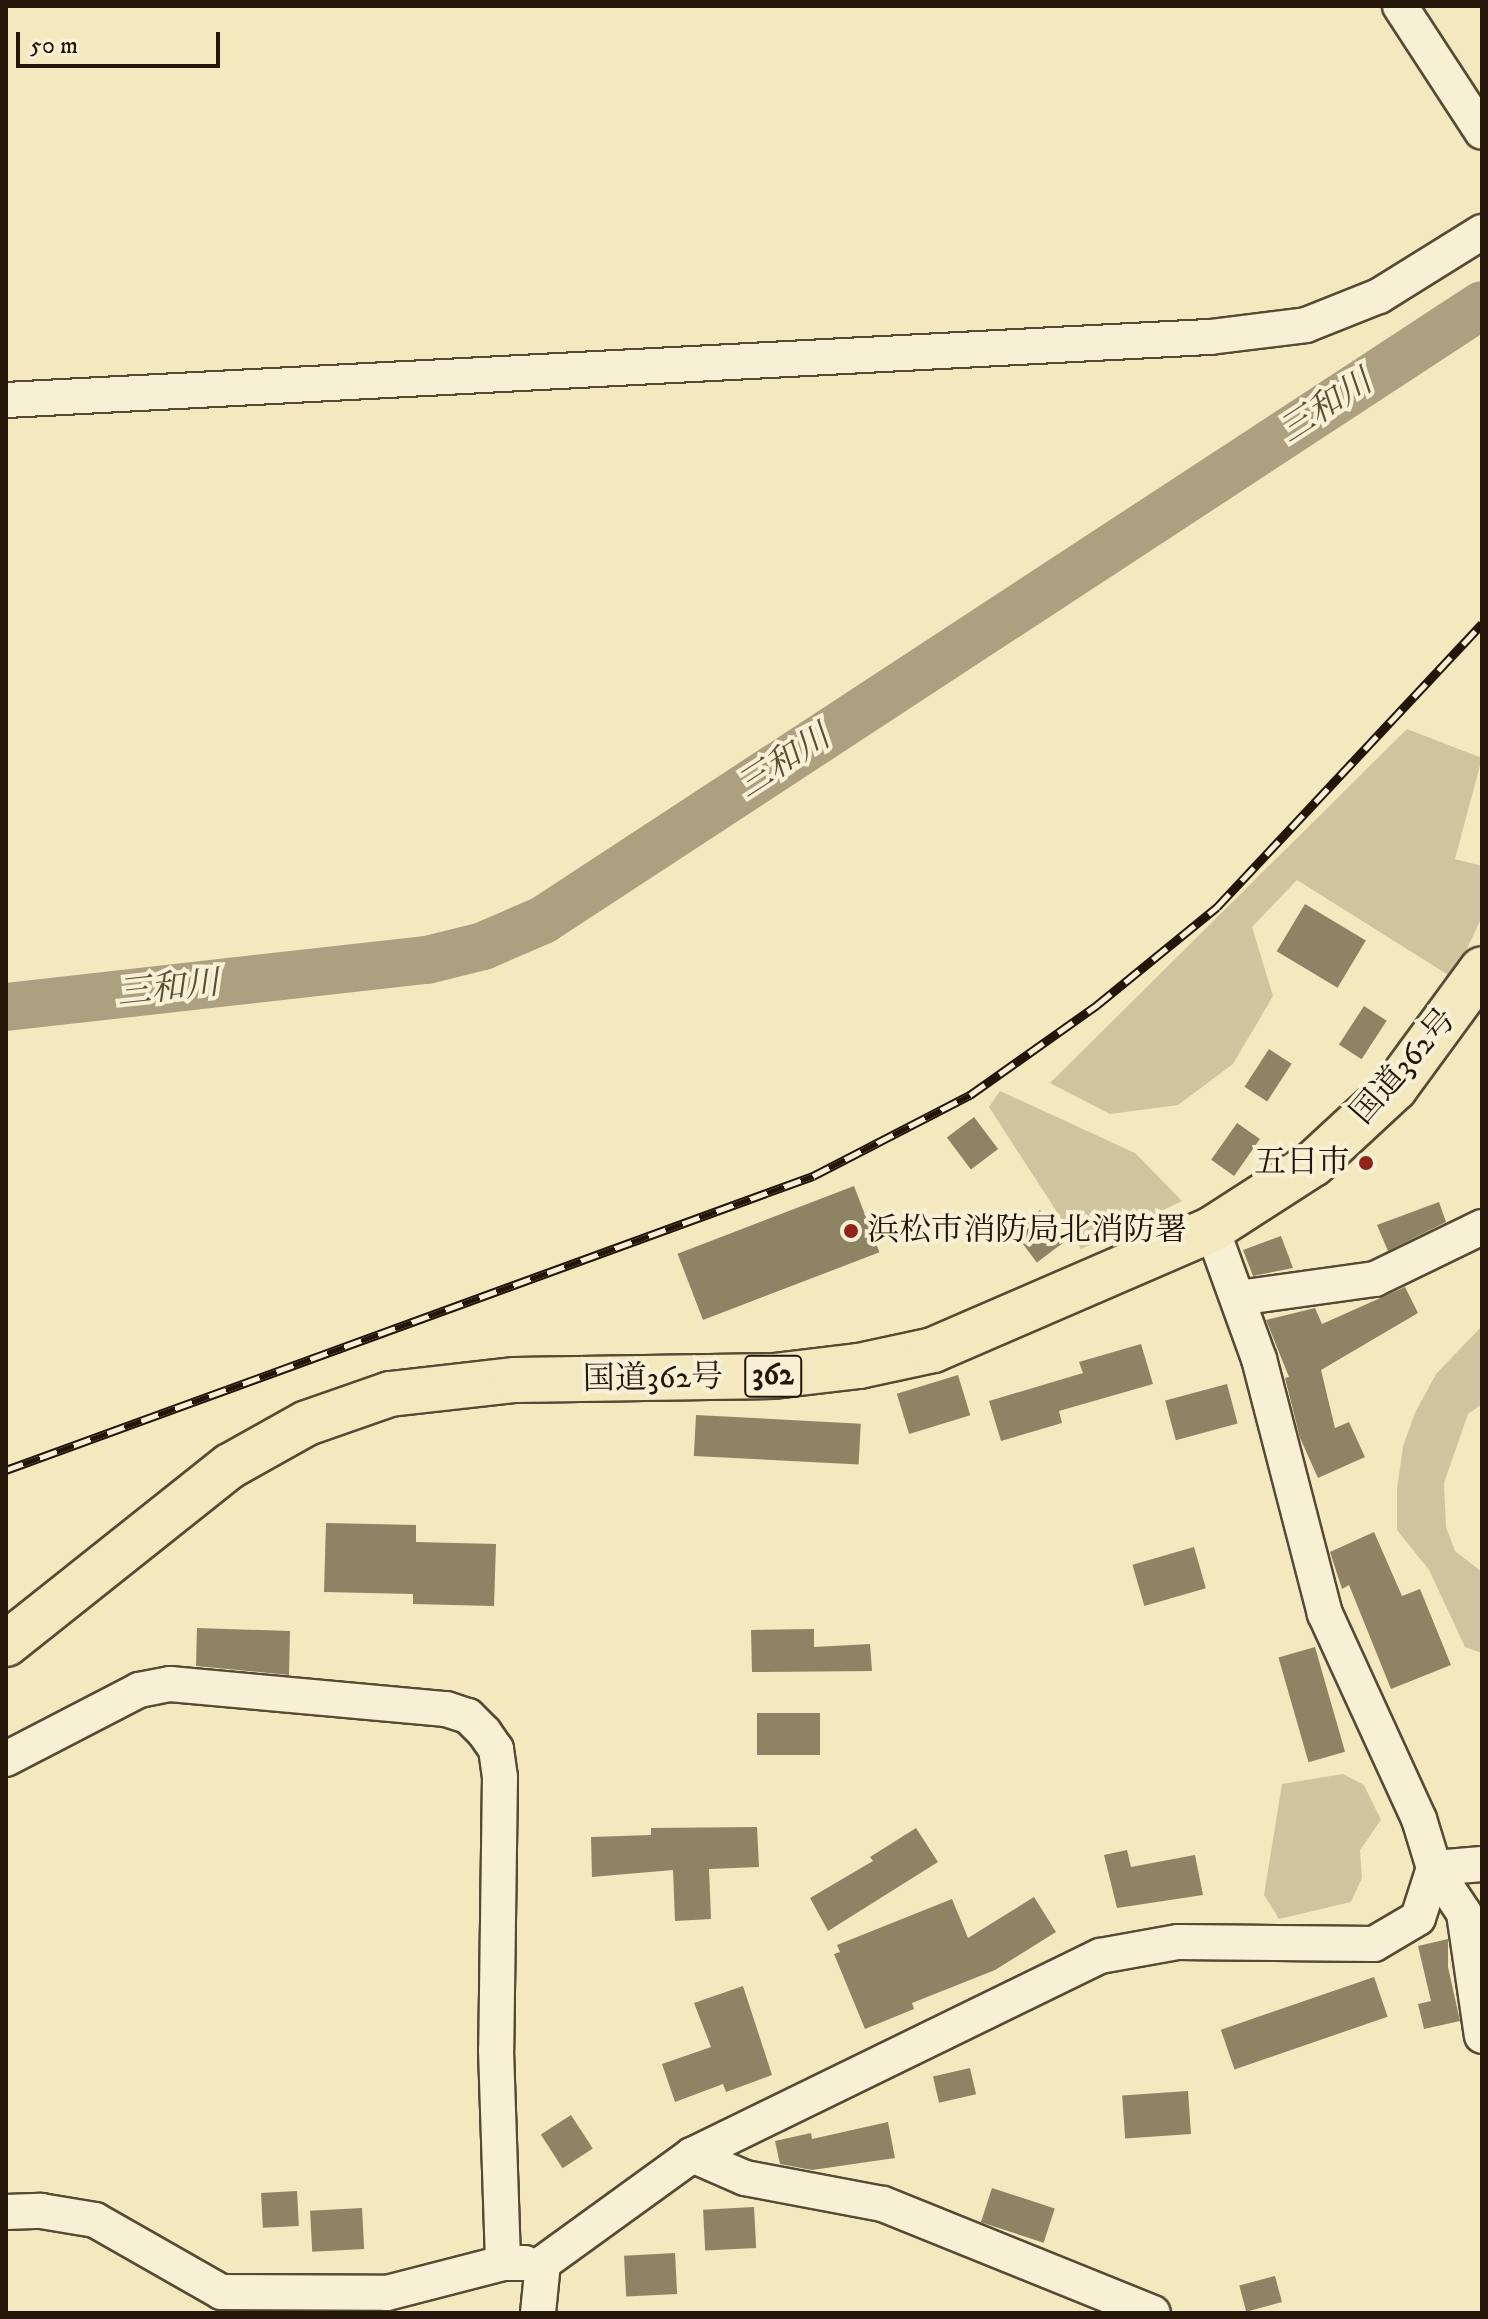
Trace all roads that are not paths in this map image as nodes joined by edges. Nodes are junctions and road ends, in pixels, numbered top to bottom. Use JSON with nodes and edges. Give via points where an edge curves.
{"nodes":[{"id":1,"x":1400,"y":6,"type":"edge"},
{"id":2,"x":1482,"y":132,"type":"edge"},
{"id":3,"x":1482,"y":232,"type":"edge"},
{"id":4,"x":6,"y":400,"type":"edge"},
{"id":5,"x":1482,"y":969,"type":"edge"},
{"id":6,"x":1482,"y":1227,"type":"edge"},
{"id":7,"x":1212,"y":1229,"type":"junction"},
{"id":8,"x":1238,"y":1298,"type":"junction"},
{"id":9,"x":6,"y":1644,"type":"edge"},
{"id":10,"x":6,"y":1759,"type":"edge"},
{"id":11,"x":1482,"y":1864,"type":"edge"},
{"id":12,"x":1434,"y":1868,"type":"junction"},
{"id":13,"x":1482,"y":2036,"type":"edge"},
{"id":14,"x":692,"y":2155,"type":"junction"},
{"id":15,"x":6,"y":2212,"type":"edge"},
{"id":16,"x":503,"y":2263,"type":"junction"},
{"id":17,"x":543,"y":2263,"type":"junction"},
{"id":18,"x":194,"y":2297,"type":"edge"},
{"id":19,"x":538,"y":2313,"type":"edge"},
{"id":20,"x":1153,"y":2313,"type":"edge"}],
"edges":[{"from":1,"to":2,"type":"street"},
{"from":3,"to":4,"type":"street","via":[[1379,296],[1306,325],[1210,337]]},
{"from":5,"to":7,"type":"highway","name":"国道362号","number":"362","via":[[1395,1088],[1313,1164]]},
{"from":6,"to":8,"type":"street","via":[[1375,1279]]},
{"from":7,"to":8,"type":"street"},
{"from":7,"to":9,"type":"highway","name":"国道362号","number":"362","via":[[933,1350],[859,1366],[774,1376],[515,1380],[390,1394],[307,1423],[230,1466]]},
{"from":8,"to":12,"type":"street","via":[[1325,1614],[1419,1819]]},
{"from":10,"to":16,"type":"street","via":[[139,1690],[170,1684],[446,1709],[468,1716],[484,1732],[496,1749],[500,1777],[496,2050]]},
{"from":11,"to":12,"type":"street"},
{"from":12,"to":13,"type":"street","via":[[1464,1913]]},
{"from":12,"to":14,"type":"street","via":[[1418,1918],[1374,1944],[1178,1942],[1100,1956]]},
{"from":14,"to":17,"type":"street"},
{"from":14,"to":20,"type":"street","via":[[745,2178],[883,2204]]},
{"from":15,"to":18,"type":"street","via":[[41,2211],[95,2220]]},
{"from":16,"to":17,"type":"street"},
{"from":16,"to":18,"type":"street","via":[[387,2293],[221,2292]]},
{"from":17,"to":19,"type":"street"}]}
